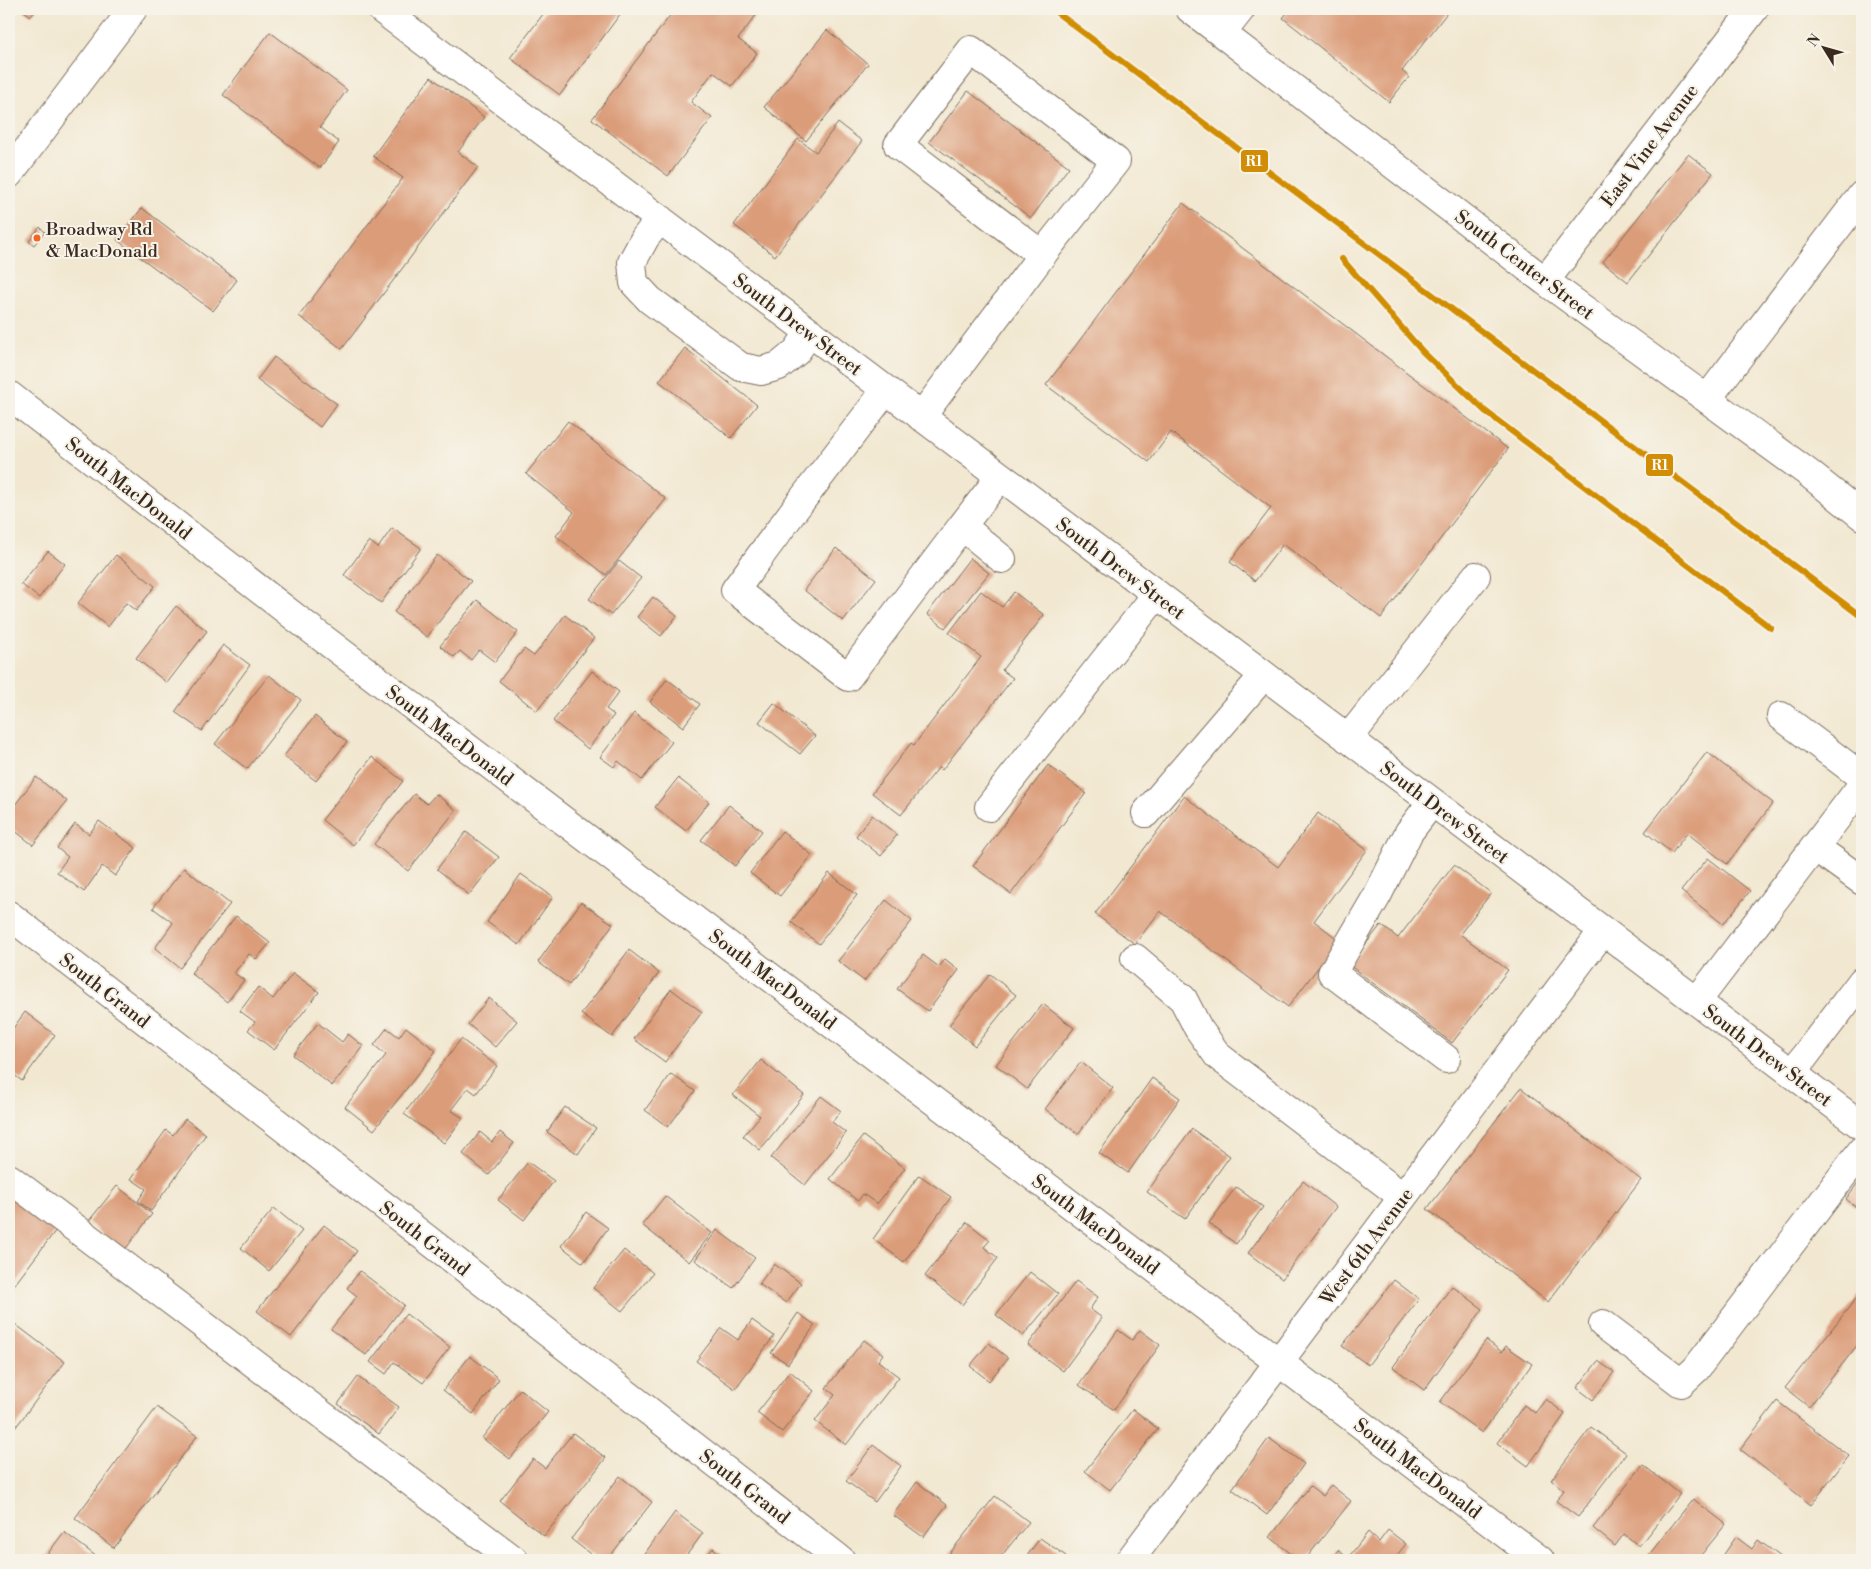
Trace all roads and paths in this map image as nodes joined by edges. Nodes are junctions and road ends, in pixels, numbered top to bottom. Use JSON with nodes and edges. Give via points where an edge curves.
{"nodes":[{"id":1,"x":133,"y":9,"type":"edge"},
{"id":2,"x":381,"y":9,"type":"edge"},
{"id":3,"x":1190,"y":9,"type":"edge"},
{"id":4,"x":1241,"y":9,"type":"edge"},
{"id":5,"x":1754,"y":9,"type":"edge"},
{"id":6,"x":1222,"y":33,"type":"junction"},
{"id":7,"x":9,"y":174,"type":"edge"},
{"id":8,"x":1862,"y":195,"type":"edge"},
{"id":9,"x":660,"y":219,"type":"junction"},
{"id":10,"x":1042,"y":255,"type":"junction"},
{"id":11,"x":1545,"y":281,"type":"junction"},
{"id":12,"x":810,"y":332,"type":"junction"},
{"id":13,"x":886,"y":390,"type":"junction"},
{"id":14,"x":9,"y":395,"type":"edge"},
{"id":15,"x":1707,"y":398,"type":"junction"},
{"id":16,"x":921,"y":417,"type":"junction"},
{"id":17,"x":1000,"y":477,"type":"junction"},
{"id":18,"x":1862,"y":516,"type":"edge"},
{"id":19,"x":962,"y":526,"type":"junction"},
{"id":20,"x":1002,"y":559,"type":"dead end"},
{"id":21,"x":1476,"y":576,"type":"dead end"},
{"id":22,"x":1157,"y":594,"type":"junction"},
{"id":23,"x":1264,"y":675,"type":"junction"},
{"id":24,"x":1781,"y":716,"type":"dead end"},
{"id":25,"x":1348,"y":739,"type":"junction"},
{"id":26,"x":1862,"y":777,"type":"edge"},
{"id":27,"x":1862,"y":785,"type":"edge"},
{"id":28,"x":1432,"y":802,"type":"junction"},
{"id":29,"x":989,"y":807,"type":"dead end"},
{"id":30,"x":1146,"y":813,"type":"dead end"},
{"id":31,"x":1816,"y":847,"type":"junction"},
{"id":32,"x":1862,"y":881,"type":"edge"},
{"id":33,"x":9,"y":915,"type":"edge"},
{"id":34,"x":1603,"y":931,"type":"junction"},
{"id":35,"x":1135,"y":958,"type":"dead end"},
{"id":36,"x":1862,"y":981,"type":"edge"},
{"id":37,"x":1697,"y":1001,"type":"junction"},
{"id":38,"x":1446,"y":1060,"type":"dead end"},
{"id":39,"x":1792,"y":1073,"type":"junction"},
{"id":40,"x":1862,"y":1126,"type":"edge"},
{"id":41,"x":1862,"y":1150,"type":"edge"},
{"id":42,"x":9,"y":1178,"type":"edge"},
{"id":43,"x":1403,"y":1197,"type":"junction"},
{"id":44,"x":1603,"y":1324,"type":"dead end"},
{"id":45,"x":1279,"y":1362,"type":"junction"},
{"id":46,"x":514,"y":1560,"type":"edge"},
{"id":47,"x":841,"y":1560,"type":"edge"},
{"id":48,"x":1130,"y":1560,"type":"edge"},
{"id":49,"x":1540,"y":1560,"type":"edge"}],
"edges":[{"from":1,"to":7,"type":"street"},
{"from":2,"to":9,"type":"street","name":"South Drew Street"},
{"from":3,"to":6,"type":"street","name":"South Center Street"},
{"from":4,"to":6,"type":"street"},
{"from":5,"to":11,"type":"street","name":"East Vine Avenue"},
{"from":6,"to":11,"type":"street","name":"South Center Street"},
{"from":8,"to":15,"type":"street"},
{"from":9,"to":12,"type":"street","name":"South Drew Street"},
{"from":9,"to":12,"type":"street","via":[[632,262],[634,283],[650,300],[741,367],[761,371],[779,366],[796,352]]},
{"from":10,"to":10,"type":"street","via":[[1116,161],[971,50],[898,145]]},
{"from":10,"to":16,"type":"street"},
{"from":11,"to":15,"type":"street","name":"South Center Street"},
{"from":12,"to":13,"type":"street","name":"South Drew Street"},
{"from":13,"to":16,"type":"street","name":"South Drew Street"},
{"from":13,"to":19,"type":"street","via":[[735,590],[848,677]]},
{"from":14,"to":45,"type":"street","name":"South MacDonald","via":[[323,639]]},
{"from":15,"to":18,"type":"street","name":"South Center Street"},
{"from":16,"to":17,"type":"street","name":"South Drew Street"},
{"from":17,"to":19,"type":"street"},
{"from":17,"to":22,"type":"street","name":"South Drew Street"},
{"from":19,"to":20,"type":"street"},
{"from":21,"to":25,"type":"street"},
{"from":22,"to":23,"type":"street","name":"South Drew Street"},
{"from":22,"to":29,"type":"street"},
{"from":23,"to":25,"type":"street","name":"South Drew Street"},
{"from":23,"to":30,"type":"street"},
{"from":24,"to":26,"type":"street"},
{"from":25,"to":28,"type":"street","name":"South Drew Street"},
{"from":27,"to":31,"type":"street"},
{"from":28,"to":34,"type":"street","name":"South Drew Street"},
{"from":28,"to":38,"type":"street","via":[[1409,832],[1377,896],[1332,973]]},
{"from":31,"to":32,"type":"street"},
{"from":31,"to":37,"type":"street"},
{"from":33,"to":47,"type":"street","name":"South Grand"},
{"from":34,"to":37,"type":"street","name":"South Drew Street"},
{"from":34,"to":43,"type":"street","name":"West 6th Avenue"},
{"from":35,"to":43,"type":"street","via":[[1183,999],[1218,1056]]},
{"from":36,"to":39,"type":"street"},
{"from":37,"to":39,"type":"street","name":"South Drew Street"},
{"from":39,"to":40,"type":"street","name":"South Drew Street"},
{"from":41,"to":44,"type":"street","via":[[1696,1369],[1682,1383]]},
{"from":42,"to":46,"type":"street"},
{"from":43,"to":45,"type":"street","name":"West 6th Avenue"},
{"from":45,"to":48,"type":"street","name":"West 6th Avenue"},
{"from":45,"to":49,"type":"street","name":"South MacDonald"}]}
